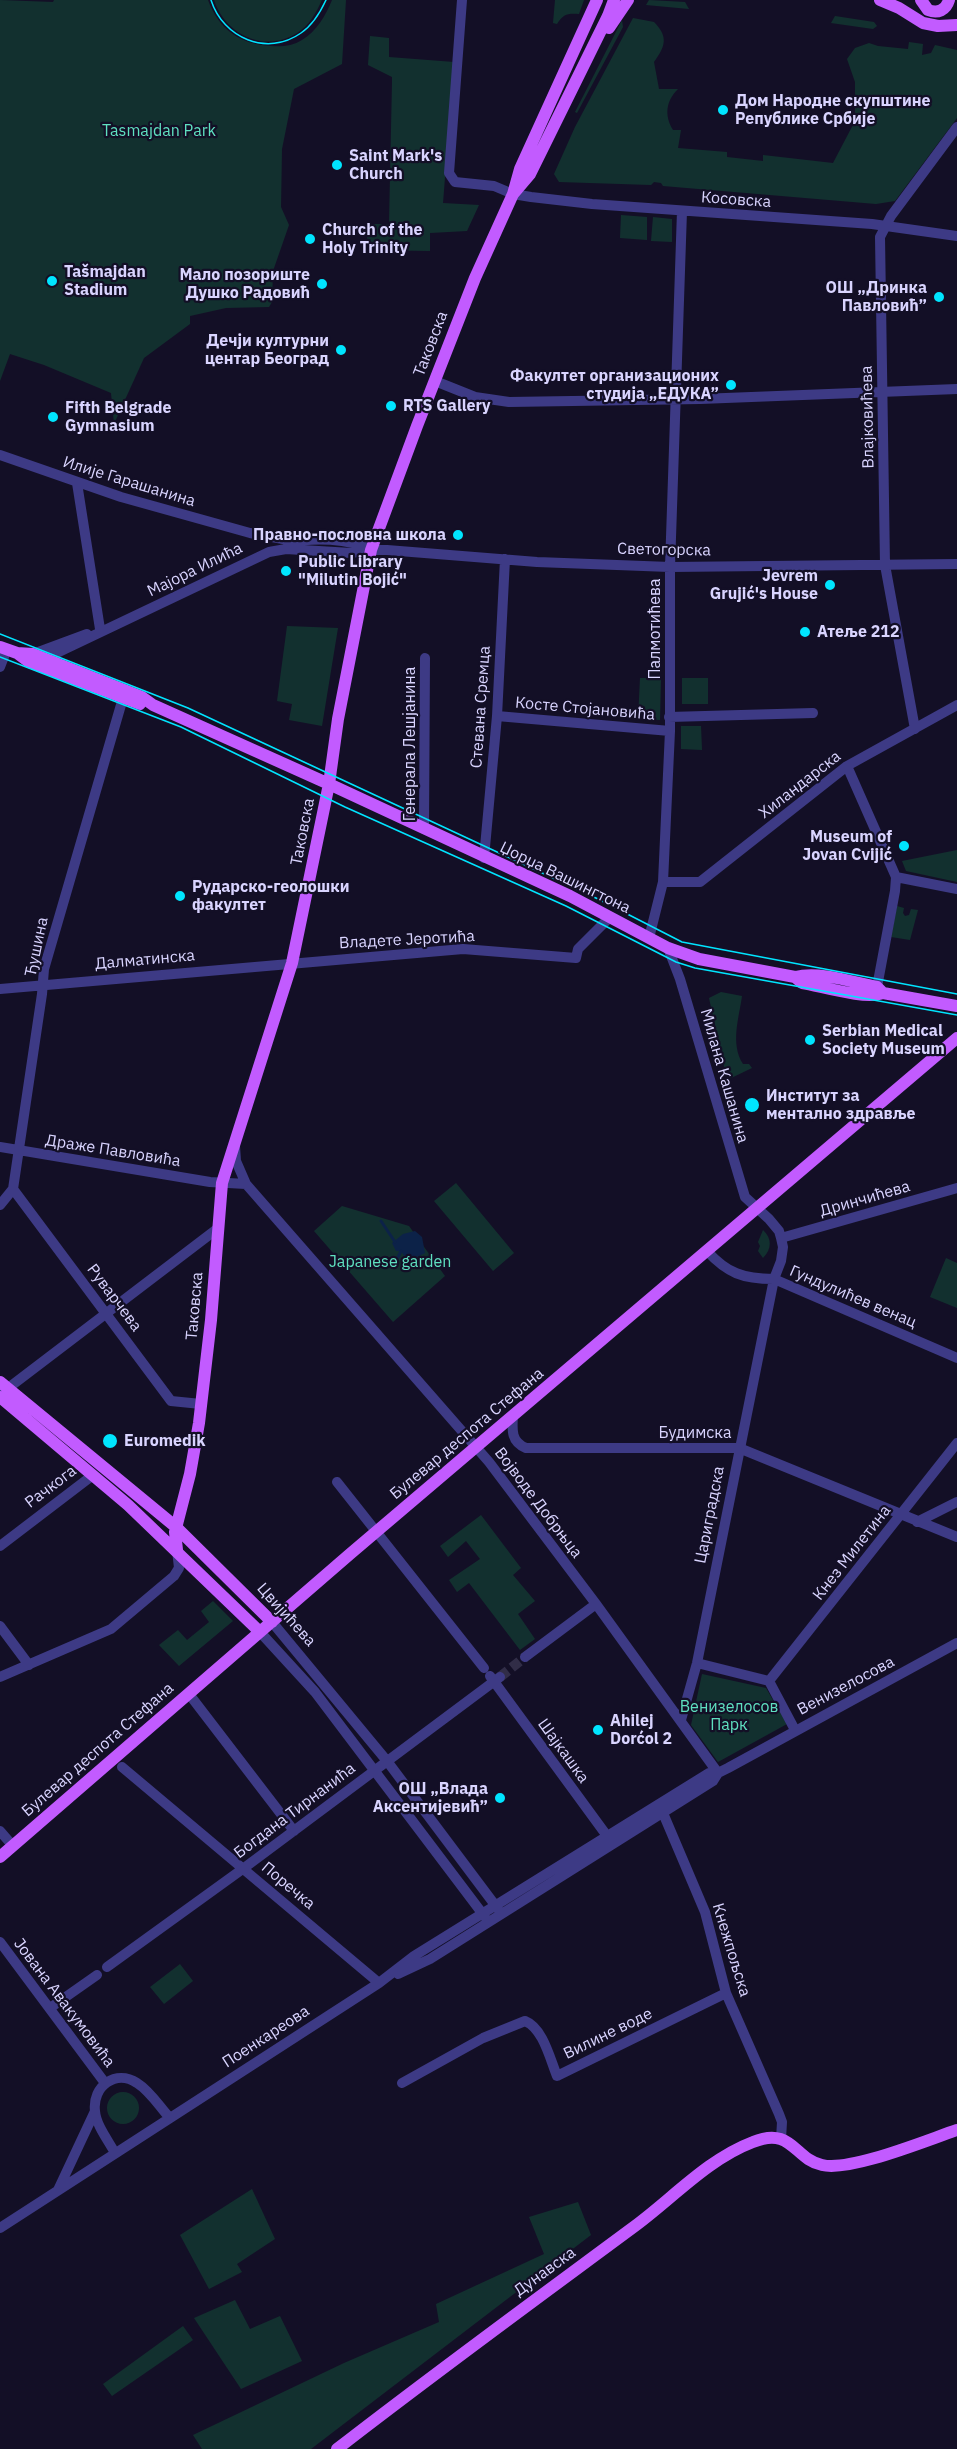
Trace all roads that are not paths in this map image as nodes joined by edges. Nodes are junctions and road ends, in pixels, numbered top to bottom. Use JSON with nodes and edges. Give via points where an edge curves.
{"nodes":[{"id":1,"x":462,"y":0,"type":"edge"},
{"id":2,"x":614,"y":0,"type":"edge"},
{"id":3,"x":628,"y":0,"type":"edge"},
{"id":4,"x":880,"y":0,"type":"edge"},
{"id":5,"x":919,"y":1,"type":"edge"},
{"id":6,"x":595,"y":2,"type":"edge"},
{"id":7,"x":952,"y":3,"type":"edge"},
{"id":8,"x":957,"y":25,"type":"edge"},
{"id":9,"x":593,"y":47,"type":"junction"},
{"id":10,"x":957,"y":127,"type":"edge"},
{"id":11,"x":513,"y":194,"type":"junction"},
{"id":12,"x":682,"y":211,"type":"junction"},
{"id":13,"x":885,"y":226,"type":"junction"},
{"id":14,"x":957,"y":236,"type":"edge"},
{"id":15,"x":435,"y":381,"type":"junction"},
{"id":16,"x":957,"y":389,"type":"edge"},
{"id":17,"x":883,"y":390,"type":"junction"},
{"id":18,"x":676,"y":399,"type":"junction"},
{"id":19,"x":0,"y":455,"type":"edge"},
{"id":20,"x":76,"y":483,"type":"junction"},
{"id":21,"x":250,"y":533,"type":"junction"},
{"id":22,"x":294,"y":542,"type":"junction"},
{"id":23,"x":371,"y":550,"type":"junction"},
{"id":24,"x":268,"y":552,"type":"junction"},
{"id":25,"x":505,"y":559,"type":"junction"},
{"id":26,"x":957,"y":564,"type":"edge"},
{"id":27,"x":885,"y":565,"type":"junction"},
{"id":28,"x":670,"y":567,"type":"junction"},
{"id":29,"x":132,"y":617,"type":"junction"},
{"id":30,"x":100,"y":629,"type":"junction"},
{"id":31,"x":8,"y":649,"type":"edge"},
{"id":32,"x":33,"y":654,"type":"junction"},
{"id":33,"x":425,"y":658,"type":"dead end"},
{"id":34,"x":47,"y":659,"type":"junction"},
{"id":35,"x":0,"y":667,"type":"edge"},
{"id":36,"x":123,"y":699,"type":"junction"},
{"id":37,"x":153,"y":705,"type":"junction"},
{"id":38,"x":957,"y":705,"type":"edge"},
{"id":39,"x":813,"y":713,"type":"dead end"},
{"id":40,"x":497,"y":716,"type":"junction"},
{"id":41,"x":669,"y":717,"type":"junction"},
{"id":42,"x":915,"y":729,"type":"junction"},
{"id":43,"x":670,"y":731,"type":"junction"},
{"id":44,"x":847,"y":766,"type":"junction"},
{"id":45,"x":329,"y":784,"type":"junction"},
{"id":46,"x":424,"y":829,"type":"junction"},
{"id":47,"x":484,"y":858,"type":"junction"},
{"id":48,"x":896,"y":877,"type":"junction"},
{"id":49,"x":663,"y":882,"type":"junction"},
{"id":50,"x":957,"y":889,"type":"edge"},
{"id":51,"x":610,"y":917,"type":"junction"},
{"id":52,"x":649,"y":938,"type":"junction"},
{"id":53,"x":668,"y":948,"type":"junction"},
{"id":54,"x":292,"y":963,"type":"junction"},
{"id":55,"x":43,"y":984,"type":"junction"},
{"id":56,"x":0,"y":989,"type":"edge"},
{"id":57,"x":880,"y":990,"type":"junction"},
{"id":58,"x":957,"y":1006,"type":"edge"},
{"id":59,"x":957,"y":1038,"type":"edge"},
{"id":60,"x":235,"y":1142,"type":"junction"},
{"id":61,"x":0,"y":1147,"type":"edge"},
{"id":62,"x":20,"y":1151,"type":"junction"},
{"id":63,"x":222,"y":1183,"type":"junction"},
{"id":64,"x":246,"y":1184,"type":"junction"},
{"id":65,"x":957,"y":1188,"type":"edge"},
{"id":66,"x":13,"y":1189,"type":"junction"},
{"id":67,"x":0,"y":1205,"type":"edge"},
{"id":68,"x":757,"y":1208,"type":"junction"},
{"id":69,"x":217,"y":1229,"type":"junction"},
{"id":70,"x":781,"y":1238,"type":"junction"},
{"id":71,"x":707,"y":1251,"type":"junction"},
{"id":72,"x":774,"y":1279,"type":"junction"},
{"id":73,"x":106,"y":1312,"type":"junction"},
{"id":74,"x":957,"y":1358,"type":"edge"},
{"id":75,"x":2,"y":1390,"type":"edge"},
{"id":76,"x":201,"y":1404,"type":"junction"},
{"id":77,"x":513,"y":1416,"type":"junction"},
{"id":78,"x":957,"y":1443,"type":"edge"},
{"id":79,"x":476,"y":1447,"type":"junction"},
{"id":80,"x":739,"y":1448,"type":"junction"},
{"id":81,"x":93,"y":1474,"type":"junction"},
{"id":82,"x":337,"y":1482,"type":"dead end"},
{"id":83,"x":957,"y":1502,"type":"edge"},
{"id":84,"x":901,"y":1515,"type":"junction"},
{"id":85,"x":917,"y":1522,"type":"junction"},
{"id":86,"x":152,"y":1527,"type":"junction"},
{"id":87,"x":176,"y":1527,"type":"junction"},
{"id":88,"x":378,"y":1531,"type":"junction"},
{"id":89,"x":957,"y":1537,"type":"edge"},
{"id":90,"x":0,"y":1546,"type":"edge"},
{"id":91,"x":177,"y":1550,"type":"junction"},
{"id":92,"x":596,"y":1604,"type":"junction"},
{"id":93,"x":272,"y":1622,"type":"junction"},
{"id":94,"x":0,"y":1626,"type":"edge"},
{"id":95,"x":260,"y":1632,"type":"junction"},
{"id":96,"x":957,"y":1643,"type":"edge"},
{"id":97,"x":525,"y":1657,"type":"tunnel mouth"},
{"id":98,"x":697,"y":1663,"type":"junction"},
{"id":99,"x":29,"y":1665,"type":"junction"},
{"id":100,"x":492,"y":1675,"type":"junction"},
{"id":101,"x":0,"y":1677,"type":"edge"},
{"id":102,"x":769,"y":1681,"type":"junction"},
{"id":103,"x":189,"y":1694,"type":"junction"},
{"id":104,"x":681,"y":1720,"type":"junction"},
{"id":105,"x":795,"y":1731,"type":"junction"},
{"id":106,"x":387,"y":1761,"type":"junction"},
{"id":107,"x":122,"y":1767,"type":"dead end"},
{"id":108,"x":374,"y":1770,"type":"junction"},
{"id":109,"x":718,"y":1773,"type":"junction"},
{"id":110,"x":661,"y":1807,"type":"junction"},
{"id":111,"x":0,"y":1831,"type":"edge"},
{"id":112,"x":294,"y":1831,"type":"junction"},
{"id":113,"x":610,"y":1840,"type":"junction"},
{"id":114,"x":13,"y":1846,"type":"junction"},
{"id":115,"x":0,"y":1857,"type":"edge"},
{"id":116,"x":241,"y":1870,"type":"junction"},
{"id":117,"x":498,"y":1910,"type":"junction"},
{"id":118,"x":486,"y":1918,"type":"junction"},
{"id":119,"x":0,"y":1942,"type":"edge"},
{"id":120,"x":107,"y":1967,"type":"dead end"},
{"id":121,"x":97,"y":1975,"type":"dead end"},
{"id":122,"x":379,"y":1983,"type":"junction"},
{"id":123,"x":726,"y":1993,"type":"junction"},
{"id":124,"x":50,"y":2008,"type":"junction"},
{"id":125,"x":105,"y":2083,"type":"junction"},
{"id":126,"x":402,"y":2083,"type":"dead end"},
{"id":127,"x":95,"y":2111,"type":"junction"},
{"id":128,"x":169,"y":2117,"type":"junction"},
{"id":129,"x":957,"y":2130,"type":"edge"},
{"id":130,"x":781,"y":2139,"type":"junction"},
{"id":131,"x":115,"y":2152,"type":"junction"},
{"id":132,"x":57,"y":2191,"type":"junction"},
{"id":133,"x":0,"y":2228,"type":"edge"},
{"id":134,"x":337,"y":2449,"type":"edge"}],
"edges":[{"from":1,"to":11,"type":"street","name":"Косовска","via":[[449,173],[455,182],[494,186]]},
{"from":2,"to":9,"type":"main road","name":"Таковска"},
{"from":3,"to":9,"type":"main road"},
{"from":4,"to":8,"type":"main road","via":[[923,23]]},
{"from":5,"to":7,"type":"main road","via":[[936,12]]},
{"from":6,"to":11,"type":"main road","name":"Таковска","via":[[520,169]]},
{"from":9,"to":11,"type":"main road","name":"Таковска","via":[[530,174]]},
{"from":10,"to":13,"type":"street","name":"Влајковићева"},
{"from":11,"to":12,"type":"street","name":"Косовска"},
{"from":11,"to":15,"type":"main road","name":"Таковска"},
{"from":12,"to":13,"type":"street","name":"Косовска"},
{"from":12,"to":18,"type":"street","name":"Палмотићева"},
{"from":13,"to":14,"type":"street","name":"Косовска"},
{"from":13,"to":17,"type":"street","name":"Влајковићева","via":[[880,237]]},
{"from":15,"to":18,"type":"street","via":[[475,397],[501,402]]},
{"from":15,"to":23,"type":"main road","name":"Таковска"},
{"from":16,"to":17,"type":"street"},
{"from":17,"to":18,"type":"street"},
{"from":17,"to":27,"type":"street","name":"Влајковићева"},
{"from":18,"to":28,"type":"street","name":"Палмотићева"},
{"from":19,"to":20,"type":"street","name":"Илије Гарашанина"},
{"from":20,"to":21,"type":"street","name":"Илије Гарашанина"},
{"from":20,"to":30,"type":"street"},
{"from":21,"to":22,"type":"street","name":"Илије Гарашанина"},
{"from":21,"to":24,"type":"street"},
{"from":22,"to":23,"type":"street","name":"Илије Гарашанина","via":[[354,542]]},
{"from":22,"to":24,"type":"street","name":"Илије Гарашанина"},
{"from":23,"to":24,"type":"street"},
{"from":23,"to":25,"type":"street","name":"Светогорска"},
{"from":23,"to":45,"type":"main road","name":"Таковска"},
{"from":24,"to":29,"type":"street","name":"Мајора Илића"},
{"from":25,"to":28,"type":"street","name":"Светогорска"},
{"from":25,"to":40,"type":"street","name":"Стевана Сремца"},
{"from":26,"to":27,"type":"street","name":"Светогорска"},
{"from":27,"to":28,"type":"street","name":"Светогорска"},
{"from":27,"to":42,"type":"street","name":"Влајковићева"},
{"from":28,"to":41,"type":"street","name":"Палмотићева"},
{"from":29,"to":30,"type":"street","name":"Мајора Илића"},
{"from":29,"to":34,"type":"street","name":"Мајора Илића"},
{"from":30,"to":32,"type":"street","name":"Мајора Илића"},
{"from":31,"to":32,"type":"main road"},
{"from":31,"to":34,"type":"street","via":[[33,659]]},
{"from":31,"to":35,"type":"street"},
{"from":31,"to":36,"type":"main road","via":[[29,662]]},
{"from":32,"to":34,"type":"main road"},
{"from":33,"to":46,"type":"street","name":"Генерала Лешјанина"},
{"from":34,"to":37,"type":"main road"},
{"from":36,"to":37,"type":"main road"},
{"from":36,"to":55,"type":"street","name":"Ђушина","via":[[50,946]]},
{"from":37,"to":45,"type":"main road","name":"Џорџа Вашингтона"},
{"from":38,"to":42,"type":"street","name":"Хиландарска"},
{"from":39,"to":41,"type":"street"},
{"from":40,"to":43,"type":"street","name":"Косте Стојановића"},
{"from":40,"to":47,"type":"street","name":"Стевана Сремца"},
{"from":41,"to":43,"type":"street","name":"Палмотићева"},
{"from":42,"to":44,"type":"street","name":"Хиландарска"},
{"from":43,"to":49,"type":"street","name":"Палмотићева"},
{"from":44,"to":48,"type":"street"},
{"from":44,"to":49,"type":"street","name":"Хиландарска","via":[[700,882]]},
{"from":45,"to":46,"type":"main road","name":"Џорџа Вашингтона"},
{"from":45,"to":54,"type":"main road","name":"Таковска"},
{"from":46,"to":47,"type":"main road","name":"Џорџа Вашингтона"},
{"from":47,"to":51,"type":"main road","name":"Џорџа Вашингтона"},
{"from":48,"to":50,"type":"street"},
{"from":48,"to":57,"type":"street"},
{"from":49,"to":52,"type":"street","name":"Палмотићева"},
{"from":51,"to":52,"type":"main road","name":"Џорџа Вашингтона"},
{"from":51,"to":54,"type":"street","name":"Владете Јеротића","via":[[578,949],[576,958],[463,949]]},
{"from":52,"to":53,"type":"main road","name":"Џорџа Вашингтона"},
{"from":53,"to":57,"type":"main road","name":"Џорџа Вашингтона","via":[[699,959]]},
{"from":53,"to":68,"type":"street","name":"Милана Кашанина","via":[[744,1197]]},
{"from":54,"to":55,"type":"street","name":"Далматинска"},
{"from":54,"to":60,"type":"main road","name":"Таковска"},
{"from":55,"to":56,"type":"street","name":"Далматинска"},
{"from":55,"to":62,"type":"street","name":"Ђушина"},
{"from":57,"to":58,"type":"main road","name":"Џорџа Вашингтона"},
{"from":59,"to":68,"type":"main road","name":"Булевар деспота Стефана"},
{"from":60,"to":63,"type":"main road","name":"Таковска"},
{"from":60,"to":64,"type":"street","name":"Војводе Добрњца","via":[[236,1161]]},
{"from":61,"to":62,"type":"street","name":"Драже Павловића"},
{"from":62,"to":63,"type":"street","name":"Драже Павловића"},
{"from":62,"to":66,"type":"street","name":"Ђушина"},
{"from":63,"to":64,"type":"street"},
{"from":63,"to":69,"type":"main road","name":"Таковска"},
{"from":64,"to":79,"type":"street","name":"Војводе Добрњца"},
{"from":65,"to":70,"type":"street","name":"Дринчићева"},
{"from":66,"to":67,"type":"street","name":"Ђушина"},
{"from":66,"to":73,"type":"street","name":"Руварчева"},
{"from":68,"to":70,"type":"street","name":"Милана Кашанина"},
{"from":68,"to":71,"type":"main road","name":"Булевар деспота Стефана"},
{"from":69,"to":73,"type":"street"},
{"from":69,"to":76,"type":"main road","name":"Таковска"},
{"from":70,"to":72,"type":"street","name":"Цариградска","via":[[781,1261]]},
{"from":71,"to":72,"type":"street","name":"Гундулићев венац","via":[[731,1272]]},
{"from":71,"to":77,"type":"main road","name":"Булевар деспота Стефана"},
{"from":72,"to":74,"type":"street","name":"Гундулићев венац"},
{"from":72,"to":80,"type":"street","name":"Цариградска"},
{"from":73,"to":75,"type":"street"},
{"from":73,"to":76,"type":"street","name":"Руварчева","via":[[171,1401]]},
{"from":75,"to":81,"type":"main road","name":"Цвијићева"},
{"from":75,"to":87,"type":"main road","name":"Цвијићева"},
{"from":76,"to":87,"type":"main road","name":"Таковска","via":[[193,1461]]},
{"from":77,"to":79,"type":"main road","name":"Булевар деспота Стефана"},
{"from":77,"to":80,"type":"street","name":"Будимска","via":[[515,1440],[526,1448]]},
{"from":78,"to":84,"type":"street","name":"Кнез Милетина"},
{"from":79,"to":88,"type":"main road","name":"Булевар деспота Стефана"},
{"from":79,"to":92,"type":"street","name":"Војводе Добрњца"},
{"from":80,"to":84,"type":"street","name":"Будимска"},
{"from":80,"to":98,"type":"street","name":"Цариградска"},
{"from":81,"to":86,"type":"main road","name":"Цвијићева"},
{"from":81,"to":90,"type":"street","name":"Рачкога"},
{"from":82,"to":88,"type":"street","name":"Шајкашка"},
{"from":83,"to":85,"type":"street"},
{"from":84,"to":85,"type":"street","name":"Будимска"},
{"from":84,"to":102,"type":"street","name":"Кнез Милетина"},
{"from":85,"to":89,"type":"street","name":"Будимска"},
{"from":86,"to":87,"type":"main road","via":[[166,1532]]},
{"from":86,"to":91,"type":"main road","name":"Цвијићева"},
{"from":87,"to":91,"type":"main road","name":"Таковска"},
{"from":87,"to":93,"type":"main road","name":"Цвијићева"},
{"from":88,"to":93,"type":"main road","name":"Булевар деспота Стефана"},
{"from":88,"to":100,"type":"street","name":"Шајкашка"},
{"from":91,"to":95,"type":"main road","name":"Цвијићева"},
{"from":91,"to":99,"type":"street","via":[[179,1568],[174,1576],[124,1620]]},
{"from":92,"to":97,"type":"street"},
{"from":92,"to":104,"type":"street","name":"Војводе Добрњца"},
{"from":93,"to":95,"type":"main road","name":"Булевар деспота Стефана"},
{"from":93,"to":106,"type":"street","name":"Цвијићева"},
{"from":94,"to":99,"type":"street"},
{"from":95,"to":103,"type":"main road","name":"Булевар деспота Стефана"},
{"from":95,"to":108,"type":"street","name":"Цвијићева","via":[[315,1692]]},
{"from":96,"to":105,"type":"street","name":"Венизелосова"},
{"from":98,"to":102,"type":"street"},
{"from":98,"to":104,"type":"street","name":"Цариградска"},
{"from":99,"to":101,"type":"street"},
{"from":100,"to":106,"type":"street","name":"Богдана Тирнанића"},
{"from":100,"to":113,"type":"street","name":"Шајкашка"},
{"from":102,"to":105,"type":"street"},
{"from":103,"to":112,"type":"street"},
{"from":103,"to":114,"type":"main road","name":"Булевар деспота Стефана"},
{"from":104,"to":109,"type":"street","name":"Војводе Добрњца"},
{"from":105,"to":109,"type":"street","name":"Венизелосова"},
{"from":106,"to":108,"type":"street","name":"Богдана Тирнанића"},
{"from":106,"to":117,"type":"street","name":"Цвијићева"},
{"from":107,"to":116,"type":"street","name":"Поречка"},
{"from":108,"to":112,"type":"street","name":"Богдана Тирнанића"},
{"from":108,"to":118,"type":"street","name":"Цвијићева"},
{"from":109,"to":110,"type":"street","name":"Венизелосова","via":[[713,1781]]},
{"from":110,"to":113,"type":"street","name":"Венизелосова"},
{"from":110,"to":123,"type":"street","name":"Кнежпољска","via":[[705,1912]]},
{"from":111,"to":114,"type":"street"},
{"from":112,"to":116,"type":"street","name":"Богдана Тирнанића"},
{"from":113,"to":117,"type":"street","name":"Венизелосова"},
{"from":114,"to":115,"type":"main road","name":"Булевар деспота Стефана"},
{"from":116,"to":120,"type":"street","name":"Богдана Тирнанића"},
{"from":116,"to":122,"type":"street","name":"Поречка"},
{"from":117,"to":118,"type":"street","name":"Поенкареова"},
{"from":118,"to":122,"type":"street","name":"Поенкареова","via":[[430,1959]]},
{"from":119,"to":124,"type":"street","name":"Јована Авакумовића"},
{"from":121,"to":124,"type":"street"},
{"from":122,"to":128,"type":"street","name":"Поенкареова"},
{"from":123,"to":126,"type":"street","name":"Вилине воде","via":[[557,2076],[538,2032],[525,2022],[483,2038]]},
{"from":123,"to":130,"type":"street","name":"Кнежпољска","via":[[776,2104],[782,2122]]},
{"from":124,"to":125,"type":"street","name":"Јована Авакумовића"},
{"from":125,"to":127,"type":"street","via":[[96,2097]]},
{"from":125,"to":128,"type":"street","via":[[117,2077],[132,2080]]},
{"from":127,"to":131,"type":"street"},
{"from":127,"to":132,"type":"street"},
{"from":128,"to":131,"type":"street","name":"Поенкареова"},
{"from":129,"to":130,"type":"main road","via":[[867,2160],[831,2166],[818,2164]]},
{"from":130,"to":134,"type":"main road","name":"Дунавска","via":[[753,2142],[705,2171]]},
{"from":131,"to":132,"type":"street","name":"Поенкареова"},
{"from":132,"to":133,"type":"street","name":"Поенкареова"}]}
